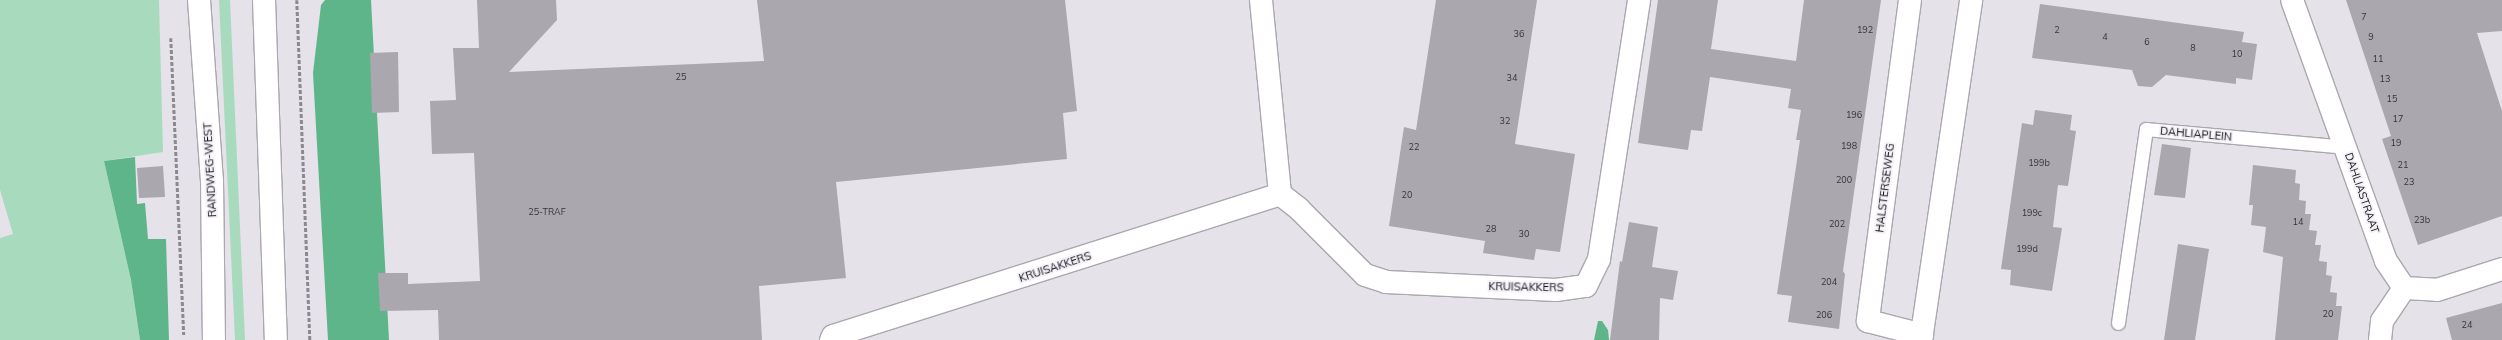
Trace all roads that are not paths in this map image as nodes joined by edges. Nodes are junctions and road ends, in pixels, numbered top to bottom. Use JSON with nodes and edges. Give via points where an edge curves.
{"nodes":[{"id":1,"x":199,"y":0,"type":"edge"},
{"id":2,"x":264,"y":0,"type":"edge"},
{"id":3,"x":1261,"y":0,"type":"edge"},
{"id":4,"x":1639,"y":0,"type":"edge"},
{"id":5,"x":1910,"y":0,"type":"edge"},
{"id":6,"x":1971,"y":0,"type":"edge"},
{"id":7,"x":2292,"y":0,"type":"edge"},
{"id":8,"x":2346,"y":147,"type":"junction"},
{"id":9,"x":1280,"y":194,"type":"junction"},
{"id":10,"x":2502,"y":269,"type":"edge"},
{"id":11,"x":2404,"y":288,"type":"junction"},
{"id":12,"x":2118,"y":323,"type":"dead end"},
{"id":13,"x":1921,"y":337,"type":"edge"},
{"id":14,"x":214,"y":340,"type":"edge"},
{"id":15,"x":276,"y":340,"type":"edge"},
{"id":16,"x":831,"y":340,"type":"edge"},
{"id":17,"x":2380,"y":340,"type":"edge"}],
"edges":[{"from":1,"to":14,"type":"street","name":"RANDWEG-WEST","via":[[212,181]]},
{"from":2,"to":15,"type":"street"},
{"from":3,"to":9,"type":"street"},
{"from":4,"to":9,"type":"street","name":"KRUISAKKERS","via":[[1599,259],[1586,286],[1556,290],[1386,282],[1366,275],[1299,209]]},
{"from":5,"to":13,"type":"street","name":"HALSTERSEWEG","via":[[1868,321]]},
{"from":6,"to":13,"type":"street","name":"HALSTERSEWEG"},
{"from":7,"to":8,"type":"street","name":"DAHLIASTRAAT"},
{"from":8,"to":11,"type":"street","name":"DAHLIASTRAAT","via":[[2386,261]]},
{"from":8,"to":12,"type":"lane","name":"DAHLIAPLEIN","via":[[2146,129]]},
{"from":9,"to":16,"type":"street","name":"KRUISAKKERS","via":[[833,336]]},
{"from":10,"to":11,"type":"street","via":[[2437,290]]},
{"from":11,"to":17,"type":"street","via":[[2382,321]]}]}
